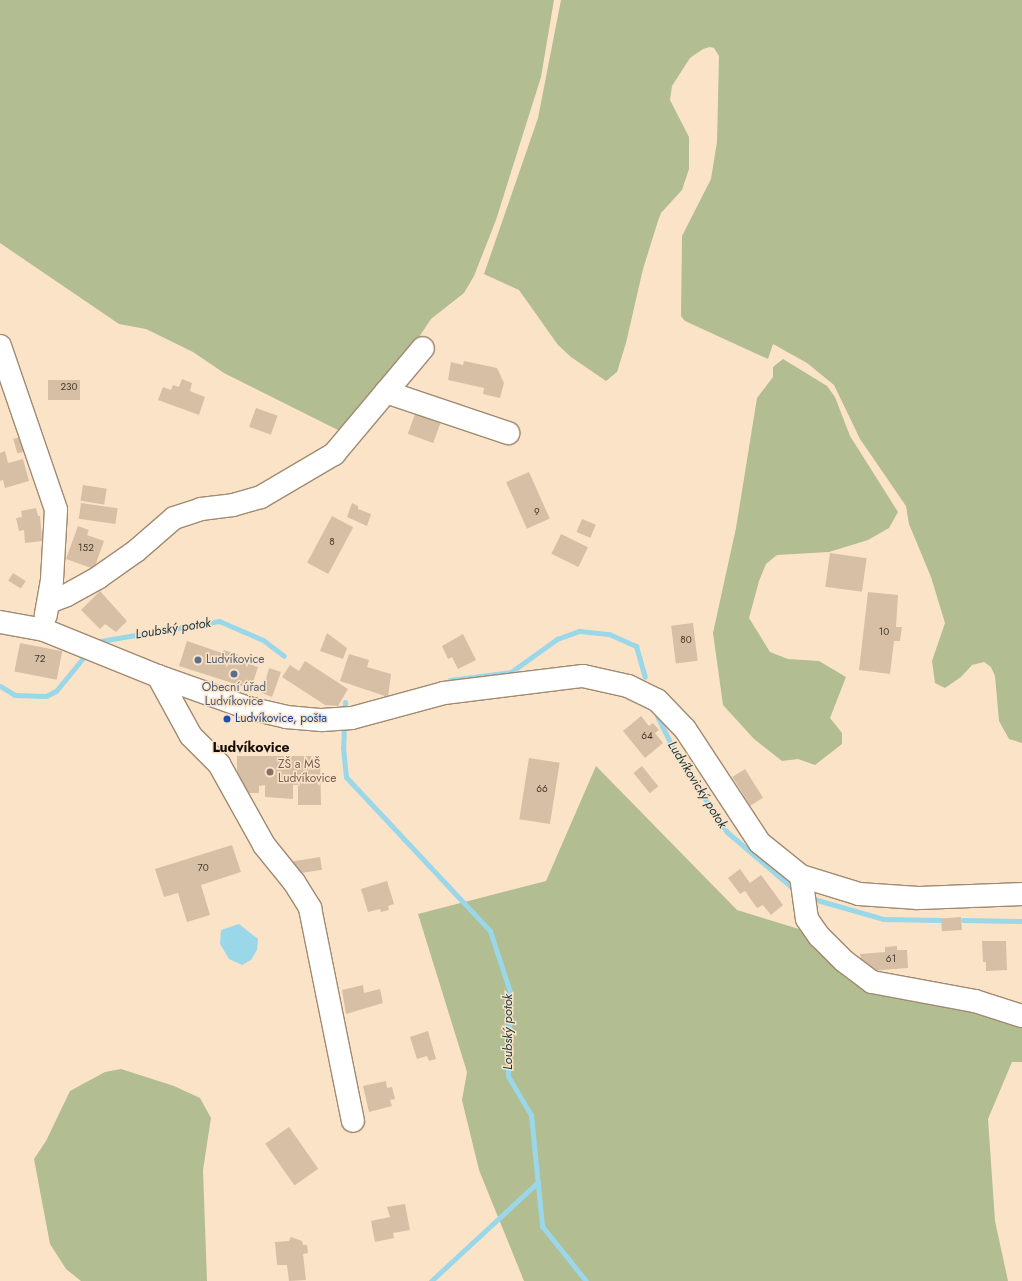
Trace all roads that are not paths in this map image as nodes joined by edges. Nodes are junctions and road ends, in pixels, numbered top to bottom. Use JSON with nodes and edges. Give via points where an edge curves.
{"nodes":[{"id":1,"x":0,"y":346,"type":"edge"},
{"id":2,"x":423,"y":348,"type":"dead end"},
{"id":3,"x":386,"y":392,"type":"junction"},
{"id":4,"x":508,"y":433,"type":"dead end"},
{"id":5,"x":49,"y":602,"type":"junction"},
{"id":6,"x":0,"y":622,"type":"edge"},
{"id":7,"x":44,"y":630,"type":"junction"},
{"id":8,"x":158,"y":676,"type":"junction"},
{"id":9,"x":801,"y":882,"type":"junction"},
{"id":10,"x":1022,"y":894,"type":"edge"},
{"id":11,"x":1022,"y":1016,"type":"edge"},
{"id":12,"x":353,"y":1121,"type":"dead end"}],
"edges":[{"from":1,"to":5,"type":"street","via":[[56,510]]},
{"from":2,"to":3,"type":"street"},
{"from":3,"to":4,"type":"street"},
{"from":3,"to":5,"type":"street","via":[[334,454],[261,496],[233,505],[201,509],[174,518],[136,551],[99,577]]},
{"from":5,"to":7,"type":"street"},
{"from":6,"to":7,"type":"street"},
{"from":7,"to":8,"type":"street"},
{"from":8,"to":9,"type":"street","via":[[248,708],[286,717],[344,718],[444,693],[583,676],[628,686],[657,700],[685,730],[760,843]]},
{"from":8,"to":12,"type":"street","via":[[191,736],[219,764],[264,845],[294,882],[310,908]]},
{"from":9,"to":10,"type":"street","via":[[859,894],[918,898]]},
{"from":9,"to":11,"type":"street","via":[[804,912],[819,936],[844,961],[872,982],[975,1001]]}]}
